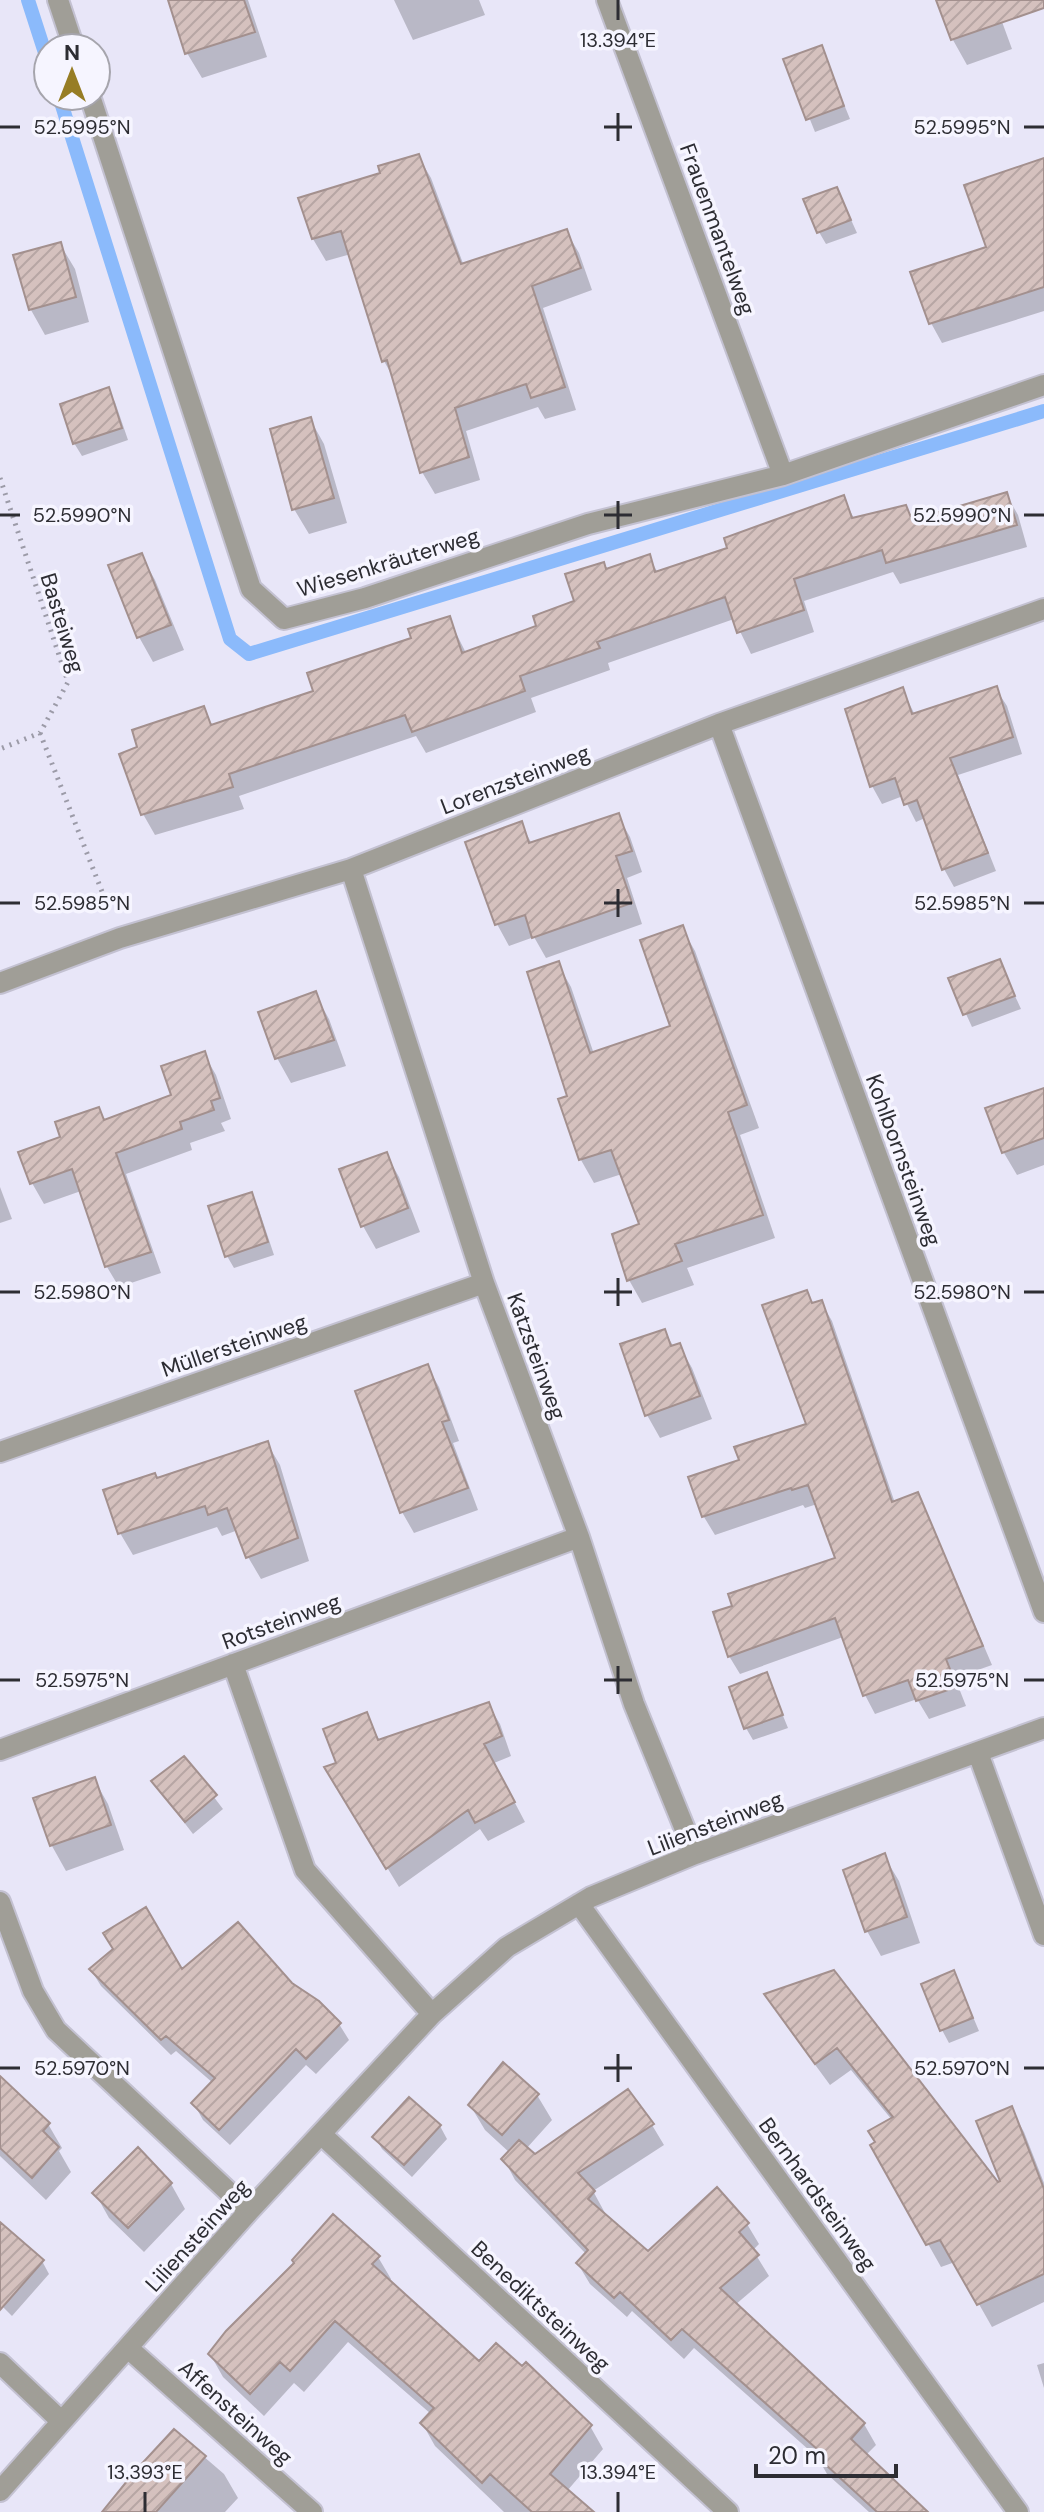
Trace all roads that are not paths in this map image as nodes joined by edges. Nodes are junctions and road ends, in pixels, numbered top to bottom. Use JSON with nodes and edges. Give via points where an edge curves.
{"nodes":[{"id":1,"x":58,"y":0,"type":"edge"},
{"id":2,"x":607,"y":0,"type":"edge"},
{"id":3,"x":69,"y":32,"type":"edge"},
{"id":4,"x":95,"y":112,"type":"edge"},
{"id":5,"x":1044,"y":385,"type":"edge"},
{"id":6,"x":783,"y":475,"type":"junction"},
{"id":7,"x":1044,"y":609,"type":"edge"},
{"id":8,"x":719,"y":724,"type":"junction"},
{"id":9,"x":351,"y":869,"type":"junction"},
{"id":10,"x":0,"y":983,"type":"edge"},
{"id":11,"x":484,"y":1283,"type":"junction"},
{"id":12,"x":0,"y":1452,"type":"edge"},
{"id":13,"x":579,"y":1537,"type":"junction"},
{"id":14,"x":1044,"y":1612,"type":"edge"},
{"id":15,"x":233,"y":1664,"type":"junction"},
{"id":16,"x":1044,"y":1728,"type":"edge"},
{"id":17,"x":0,"y":1750,"type":"edge"},
{"id":18,"x":978,"y":1753,"type":"junction"},
{"id":19,"x":695,"y":1854,"type":"junction"},
{"id":20,"x":0,"y":1902,"type":"edge"},
{"id":21,"x":579,"y":1904,"type":"junction"},
{"id":22,"x":1044,"y":1935,"type":"edge"},
{"id":23,"x":432,"y":2014,"type":"junction"},
{"id":24,"x":321,"y":2134,"type":"junction"},
{"id":25,"x":249,"y":2211,"type":"junction"},
{"id":26,"x":128,"y":2348,"type":"junction"},
{"id":27,"x":0,"y":2363,"type":"edge"},
{"id":28,"x":60,"y":2420,"type":"junction"},
{"id":29,"x":0,"y":2491,"type":"edge"},
{"id":30,"x":312,"y":2512,"type":"edge"},
{"id":31,"x":728,"y":2512,"type":"edge"},
{"id":32,"x":1018,"y":2512,"type":"edge"}],
"edges":[{"from":1,"to":3,"type":"lane"},
{"from":2,"to":6,"type":"lane","name":"Frauenmantelweg"},
{"from":4,"to":6,"type":"lane","name":"Wiesenkräuterweg","via":[[251,589],[284,619],[365,598],[588,524]]},
{"from":5,"to":6,"type":"lane","name":"Wiesenkräuterweg"},
{"from":7,"to":8,"type":"lane","name":"Lorenzsteinweg"},
{"from":8,"to":9,"type":"lane","name":"Lorenzsteinweg"},
{"from":8,"to":14,"type":"lane","name":"Kohlbornsteinweg"},
{"from":9,"to":10,"type":"lane","name":"Lorenzsteinweg","via":[[120,938]]},
{"from":9,"to":11,"type":"lane","name":"Katzsteinweg"},
{"from":11,"to":12,"type":"lane","name":"Müllersteinweg"},
{"from":11,"to":13,"type":"lane","name":"Katzsteinweg"},
{"from":13,"to":15,"type":"lane","name":"Rotsteinweg"},
{"from":13,"to":19,"type":"lane","name":"Katzsteinweg","via":[[634,1704]]},
{"from":15,"to":17,"type":"lane","name":"Rotsteinweg"},
{"from":15,"to":23,"type":"lane","via":[[305,1870]]},
{"from":16,"to":18,"type":"lane","name":"Liliensteinweg"},
{"from":18,"to":19,"type":"lane","name":"Liliensteinweg"},
{"from":18,"to":22,"type":"lane"},
{"from":19,"to":21,"type":"lane","name":"Liliensteinweg"},
{"from":20,"to":25,"type":"lane","via":[[33,1991],[56,2030]]},
{"from":21,"to":23,"type":"lane","name":"Liliensteinweg","via":[[507,1947]]},
{"from":21,"to":32,"type":"lane","name":"Bernhardsteinweg"},
{"from":23,"to":24,"type":"lane","name":"Liliensteinweg"},
{"from":24,"to":25,"type":"lane","name":"Liliensteinweg"},
{"from":24,"to":31,"type":"lane","name":"Benediktsteinweg"},
{"from":25,"to":26,"type":"lane","name":"Liliensteinweg"},
{"from":26,"to":28,"type":"lane","name":"Liliensteinweg"},
{"from":26,"to":30,"type":"lane","name":"Affensteinweg"},
{"from":27,"to":28,"type":"lane"},
{"from":28,"to":29,"type":"lane","name":"Liliensteinweg"}]}
